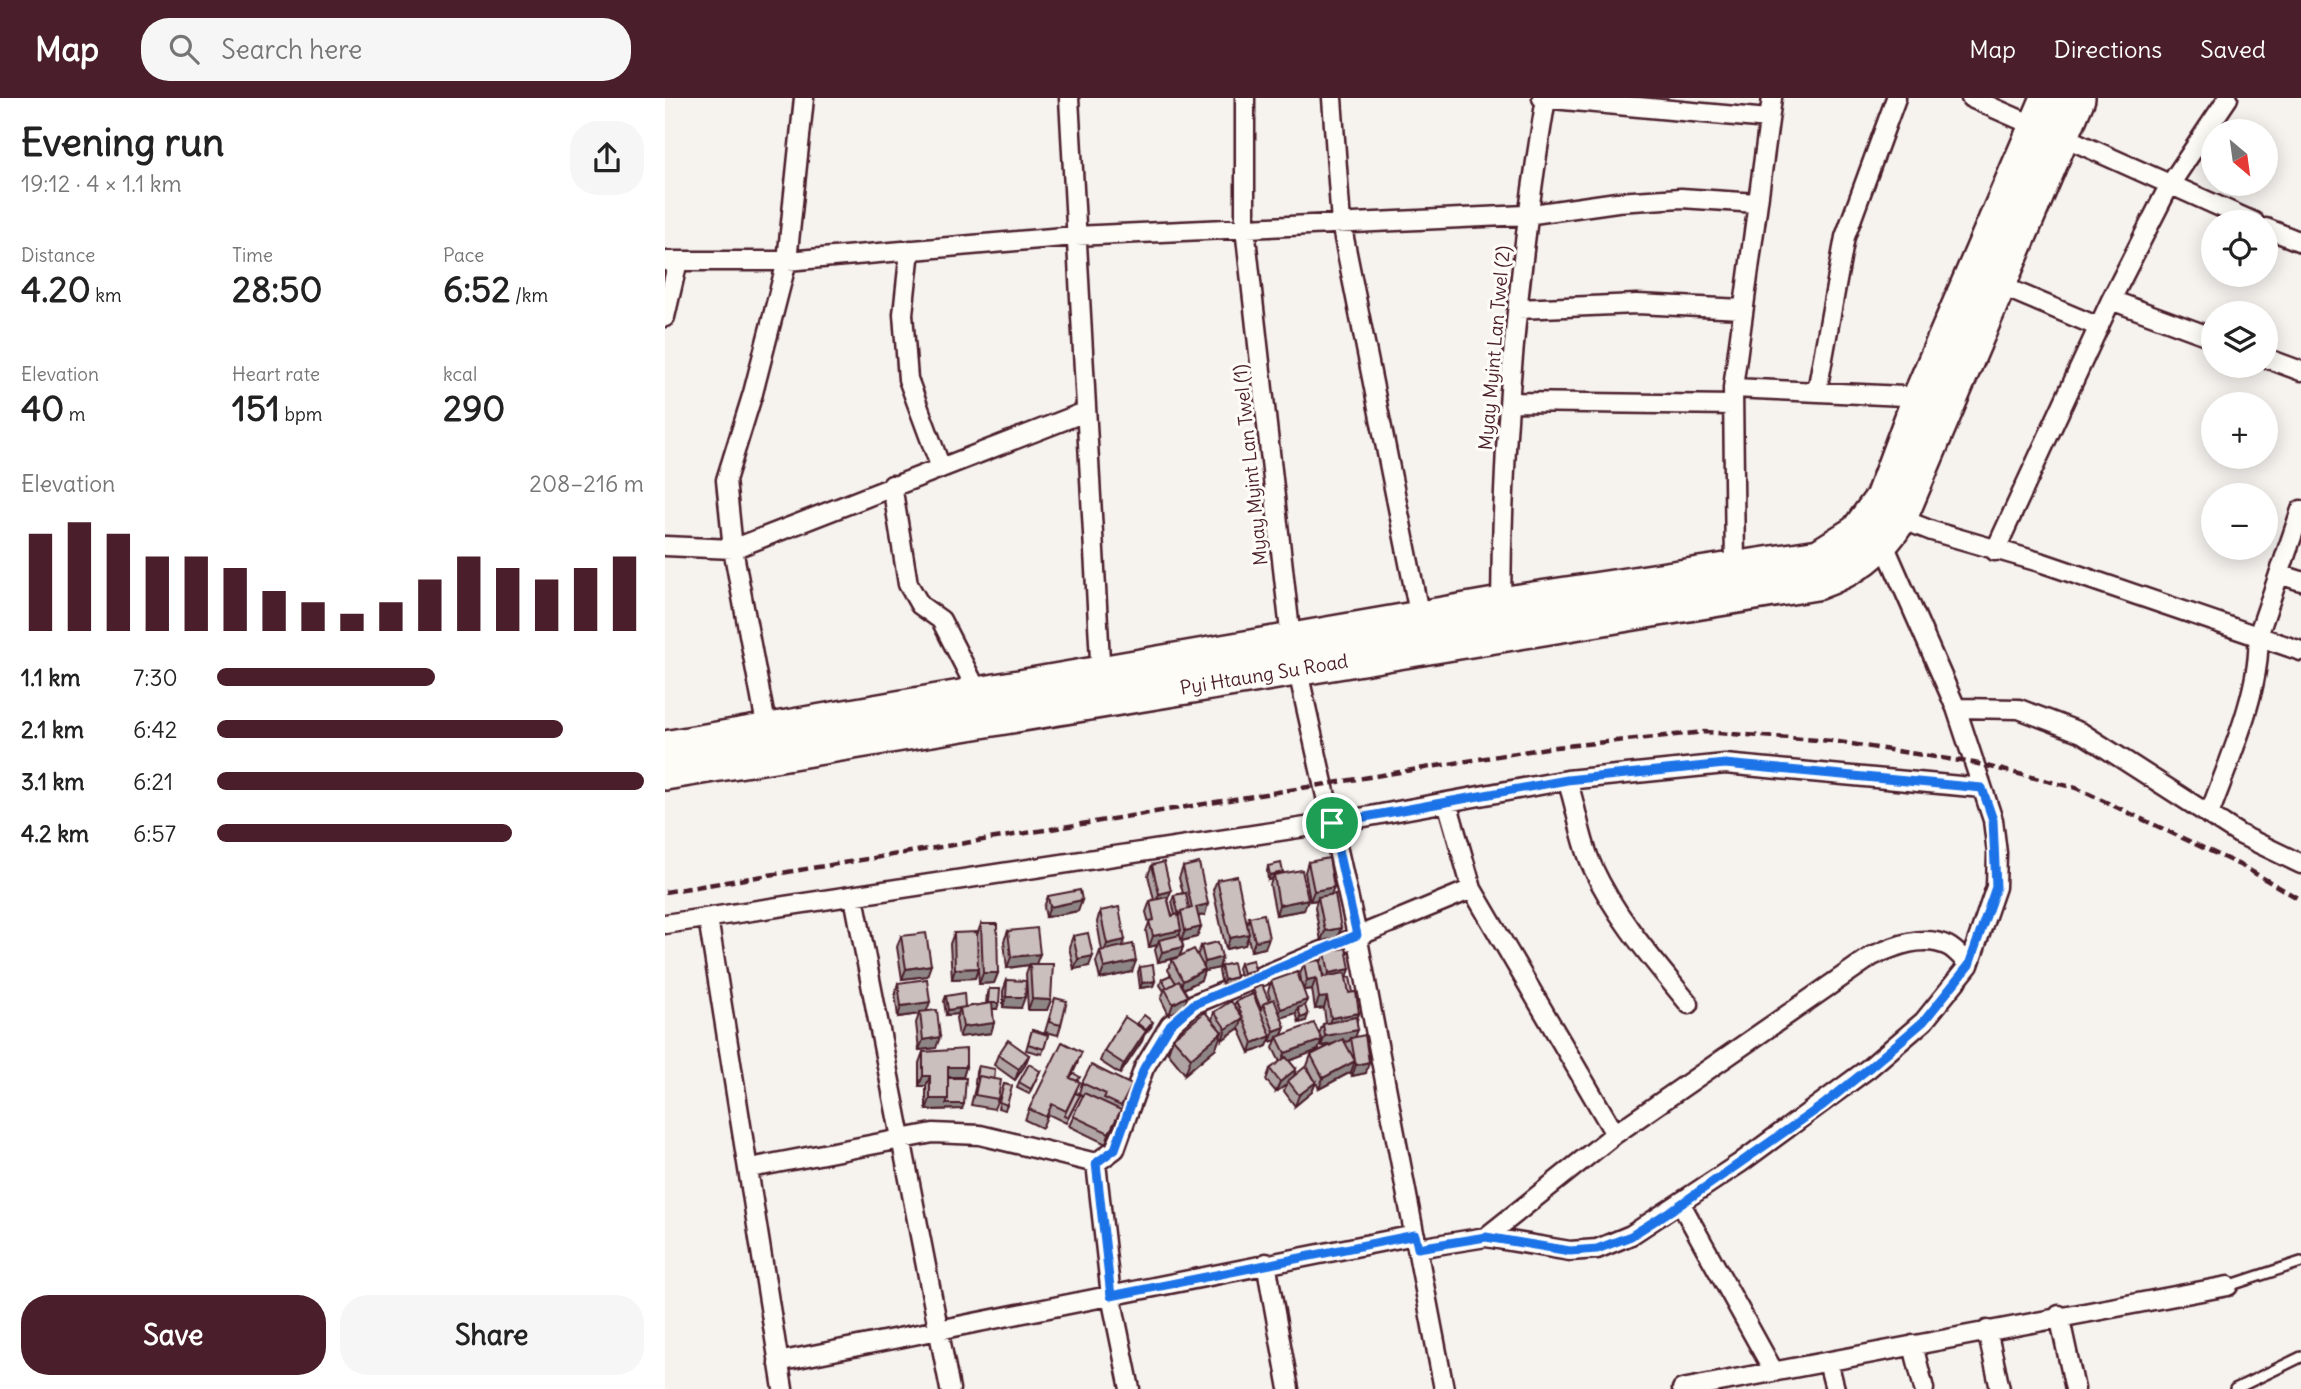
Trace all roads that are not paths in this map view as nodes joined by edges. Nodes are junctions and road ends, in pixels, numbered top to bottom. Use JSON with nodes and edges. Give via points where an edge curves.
{"nodes":[{"id":1,"x":804,"y":98,"type":"edge"},
{"id":2,"x":1069,"y":98,"type":"edge"},
{"id":3,"x":1245,"y":98,"type":"edge"},
{"id":4,"x":1332,"y":98,"type":"edge"},
{"id":5,"x":1545,"y":98,"type":"edge"},
{"id":6,"x":1772,"y":98,"type":"edge"},
{"id":7,"x":1896,"y":98,"type":"edge"},
{"id":8,"x":1971,"y":98,"type":"edge"},
{"id":9,"x":2078,"y":98,"type":"edge"},
{"id":10,"x":2228,"y":98,"type":"edge"},
{"id":11,"x":1768,"y":119,"type":"junction"},
{"id":12,"x":2049,"y":120,"type":"edge"},
{"id":13,"x":2169,"y":186,"type":"junction"},
{"id":14,"x":1757,"y":203,"type":"junction"},
{"id":15,"x":2226,"y":210,"type":"edge"},
{"id":16,"x":1526,"y":215,"type":"junction"},
{"id":17,"x":1341,"y":223,"type":"junction"},
{"id":18,"x":1245,"y":228,"type":"junction"},
{"id":19,"x":2278,"y":233,"type":"edge"},
{"id":20,"x":1075,"y":236,"type":"junction"},
{"id":21,"x":2301,"y":242,"type":"edge"},
{"id":22,"x":910,"y":250,"type":"junction"},
{"id":23,"x":672,"y":261,"type":"edge"},
{"id":24,"x":787,"y":261,"type":"junction"},
{"id":25,"x":1986,"y":278,"type":"junction"},
{"id":26,"x":2111,"y":300,"type":"junction"},
{"id":27,"x":1518,"y":309,"type":"junction"},
{"id":28,"x":1743,"y":309,"type":"junction"},
{"id":29,"x":665,"y":317,"type":"edge"},
{"id":30,"x":2099,"y":327,"type":"junction"},
{"id":31,"x":2201,"y":333,"type":"edge"},
{"id":32,"x":2278,"y":362,"type":"edge"},
{"id":33,"x":2301,"y":371,"type":"edge"},
{"id":34,"x":1817,"y":391,"type":"junction"},
{"id":35,"x":1733,"y":396,"type":"junction"},
{"id":36,"x":1934,"y":399,"type":"junction"},
{"id":37,"x":1510,"y":401,"type":"junction"},
{"id":38,"x":1085,"y":412,"type":"junction"},
{"id":39,"x":941,"y":468,"type":"junction"},
{"id":40,"x":892,"y":485,"type":"junction"},
{"id":41,"x":2301,"y":510,"type":"edge"},
{"id":42,"x":1886,"y":523,"type":"junction"},
{"id":43,"x":665,"y":546,"type":"edge"},
{"id":44,"x":733,"y":549,"type":"junction"},
{"id":45,"x":1995,"y":551,"type":"junction"},
{"id":46,"x":1848,"y":555,"type":"junction"},
{"id":47,"x":1735,"y":568,"type":"junction"},
{"id":48,"x":2279,"y":575,"type":"junction"},
{"id":49,"x":2301,"y":581,"type":"edge"},
{"id":50,"x":1691,"y":588,"type":"junction"},
{"id":51,"x":1501,"y":604,"type":"junction"},
{"id":52,"x":1550,"y":611,"type":"junction"},
{"id":53,"x":1420,"y":618,"type":"junction"},
{"id":54,"x":2258,"y":636,"type":"junction"},
{"id":55,"x":2301,"y":651,"type":"edge"},
{"id":56,"x":1294,"y":653,"type":"junction"},
{"id":57,"x":1104,"y":685,"type":"junction"},
{"id":58,"x":984,"y":705,"type":"junction"},
{"id":59,"x":1956,"y":708,"type":"junction"},
{"id":60,"x":768,"y":743,"type":"junction"},
{"id":61,"x":665,"y":748,"type":"edge"},
{"id":62,"x":665,"y":773,"type":"edge"},
{"id":63,"x":1567,"y":780,"type":"junction"},
{"id":64,"x":1982,"y":788,"type":"junction"},
{"id":65,"x":1447,"y":802,"type":"junction"},
{"id":66,"x":2209,"y":815,"type":"junction"},
{"id":67,"x":1332,"y":823,"type":"junction"},
{"id":68,"x":2301,"y":864,"type":"edge"},
{"id":69,"x":1472,"y":889,"type":"junction"},
{"id":70,"x":854,"y":897,"type":"junction"},
{"id":71,"x":708,"y":918,"type":"junction"},
{"id":72,"x":665,"y":924,"type":"edge"},
{"id":73,"x":1357,"y":935,"type":"junction"},
{"id":74,"x":1969,"y":965,"type":"junction"},
{"id":75,"x":1689,"y":1004,"type":"dead end"},
{"id":76,"x":1615,"y":1134,"type":"junction"},
{"id":77,"x":903,"y":1139,"type":"junction"},
{"id":78,"x":1096,"y":1163,"type":"junction"},
{"id":79,"x":750,"y":1168,"type":"junction"},
{"id":80,"x":1681,"y":1204,"type":"junction"},
{"id":81,"x":1486,"y":1237,"type":"junction"},
{"id":82,"x":1416,"y":1242,"type":"junction"},
{"id":83,"x":2301,"y":1262,"type":"edge"},
{"id":84,"x":1266,"y":1263,"type":"junction"},
{"id":85,"x":2228,"y":1286,"type":"joint"},
{"id":86,"x":1111,"y":1296,"type":"junction"},
{"id":87,"x":2059,"y":1315,"type":"junction"},
{"id":88,"x":940,"y":1328,"type":"junction"},
{"id":89,"x":1987,"y":1330,"type":"junction"},
{"id":90,"x":1913,"y":1345,"type":"junction"},
{"id":91,"x":2301,"y":1357,"type":"edge"},
{"id":92,"x":778,"y":1362,"type":"junction"},
{"id":93,"x":1828,"y":1362,"type":"junction"},
{"id":94,"x":1774,"y":1372,"type":"junction"},
{"id":95,"x":1757,"y":1382,"type":"edge"},
{"id":96,"x":783,"y":1389,"type":"edge"},
{"id":97,"x":950,"y":1389,"type":"edge"},
{"id":98,"x":1130,"y":1389,"type":"edge"},
{"id":99,"x":1289,"y":1389,"type":"edge"},
{"id":100,"x":1444,"y":1389,"type":"edge"},
{"id":101,"x":1682,"y":1389,"type":"edge"},
{"id":102,"x":1835,"y":1389,"type":"edge"},
{"id":103,"x":1924,"y":1389,"type":"edge"},
{"id":104,"x":2000,"y":1389,"type":"edge"},
{"id":105,"x":2075,"y":1389,"type":"edge"},
{"id":106,"x":2235,"y":1389,"type":"edge"}],
"edges":[{"from":1,"to":24,"type":"street"},
{"from":2,"to":20,"type":"street"},
{"from":3,"to":18,"type":"street","name":"Myay Myint Lan Twel (1)"},
{"from":4,"to":17,"type":"street"},
{"from":5,"to":11,"type":"street"},
{"from":5,"to":16,"type":"street","name":"Myay Myint Lan Twel (2)"},
{"from":6,"to":11,"type":"street"},
{"from":7,"to":34,"type":"street","via":[[1845,237]]},
{"from":8,"to":12,"type":"street"},
{"from":9,"to":12,"type":"highway"},
{"from":10,"to":13,"type":"street"},
{"from":11,"to":14,"type":"street"},
{"from":12,"to":13,"type":"street"},
{"from":12,"to":25,"type":"highway"},
{"from":13,"to":15,"type":"street"},
{"from":13,"to":26,"type":"street"},
{"from":14,"to":16,"type":"street","via":[[1681,198]]},
{"from":14,"to":28,"type":"street"},
{"from":16,"to":17,"type":"street"},
{"from":16,"to":27,"type":"street","name":"Myay Myint Lan Twel (2)"},
{"from":17,"to":18,"type":"street"},
{"from":17,"to":53,"type":"street"},
{"from":18,"to":20,"type":"street"},
{"from":18,"to":56,"type":"street","name":"Myay Myint Lan Twel (1)"},
{"from":19,"to":21,"type":"street"},
{"from":20,"to":22,"type":"street"},
{"from":20,"to":38,"type":"street"},
{"from":22,"to":24,"type":"street"},
{"from":22,"to":39,"type":"street","via":[[903,314],[908,379]]},
{"from":23,"to":24,"type":"street"},
{"from":23,"to":29,"type":"street"},
{"from":24,"to":44,"type":"street","via":[[726,480]]},
{"from":25,"to":30,"type":"street"},
{"from":25,"to":36,"type":"highway"},
{"from":26,"to":30,"type":"street"},
{"from":26,"to":31,"type":"street"},
{"from":27,"to":28,"type":"street","via":[[1637,304]]},
{"from":27,"to":37,"type":"street","name":"Myay Myint Lan Twel (2)"},
{"from":28,"to":35,"type":"street"},
{"from":30,"to":45,"type":"street"},
{"from":32,"to":33,"type":"street"},
{"from":34,"to":35,"type":"street"},
{"from":34,"to":36,"type":"street"},
{"from":35,"to":37,"type":"street"},
{"from":35,"to":47,"type":"street"},
{"from":36,"to":42,"type":"highway","via":[[1888,485]]},
{"from":37,"to":51,"type":"street","name":"Myay Myint Lan Twel (2)","via":[[1502,496]]},
{"from":38,"to":39,"type":"street"},
{"from":38,"to":57,"type":"street"},
{"from":39,"to":40,"type":"street"},
{"from":40,"to":44,"type":"street"},
{"from":40,"to":58,"type":"street","via":[[908,584],[920,605],[941,620]]},
{"from":41,"to":48,"type":"street"},
{"from":42,"to":45,"type":"street"},
{"from":42,"to":46,"type":"highway","via":[[1857,532]]},
{"from":42,"to":59,"type":"street"},
{"from":43,"to":44,"type":"street"},
{"from":44,"to":60,"type":"street"},
{"from":45,"to":54,"type":"street"},
{"from":46,"to":47,"type":"highway","name":"Pyi Htaung Su Road"},
{"from":46,"to":50,"type":"highway","name":"Pyi Htaung Su Road","via":[[1816,583]]},
{"from":47,"to":50,"type":"highway","name":"Pyi Htaung Su Road"},
{"from":48,"to":49,"type":"street"},
{"from":48,"to":54,"type":"street"},
{"from":50,"to":52,"type":"highway","name":"Pyi Htaung Su Road"},
{"from":51,"to":52,"type":"highway","name":"Pyi Htaung Su Road"},
{"from":51,"to":53,"type":"highway","name":"Pyi Htaung Su Road"},
{"from":52,"to":56,"type":"highway","name":"Pyi Htaung Su Road"},
{"from":53,"to":56,"type":"highway","name":"Pyi Htaung Su Road"},
{"from":54,"to":55,"type":"street"},
{"from":54,"to":66,"type":"street","via":[[2259,653],[2243,716]]},
{"from":56,"to":57,"type":"highway","name":"Pyi Htaung Su Road"},
{"from":56,"to":67,"type":"street","name":"Myay Myint Lan Twel (1)"},
{"from":57,"to":58,"type":"highway","name":"Pyi Htaung Su Road"},
{"from":58,"to":60,"type":"highway","name":"Pyi Htaung Su Road"},
{"from":59,"to":64,"type":"street"},
{"from":59,"to":66,"type":"street","via":[[2019,709],[2083,733]]},
{"from":60,"to":61,"type":"highway","name":"Pyi Htaung Su Road"},
{"from":60,"to":62,"type":"highway","name":"Pyi Htaung Su Road"},
{"from":63,"to":64,"type":"street","via":[[1725,764]]},
{"from":63,"to":65,"type":"street"},
{"from":63,"to":75,"type":"street","via":[[1591,865],[1636,938]]},
{"from":64,"to":74,"type":"street","via":[[1993,820],[1996,887]]},
{"from":65,"to":67,"type":"street"},
{"from":65,"to":69,"type":"street"},
{"from":66,"to":68,"type":"street"},
{"from":67,"to":70,"type":"street"},
{"from":67,"to":73,"type":"street","name":"Myay Myint Lan Twel (1)"},
{"from":69,"to":73,"type":"street"},
{"from":69,"to":76,"type":"street"},
{"from":70,"to":71,"type":"street"},
{"from":70,"to":77,"type":"street"},
{"from":71,"to":72,"type":"street"},
{"from":71,"to":79,"type":"street"},
{"from":73,"to":78,"type":"street","via":[[1194,1004],[1170,1025],[1157,1046],[1144,1068],[1115,1149]]},
{"from":73,"to":82,"type":"street","name":"Myay Myint Lan Twel (1)"},
{"from":74,"to":76,"type":"street","via":[[1948,946],[1926,942],[1902,943],[1872,956]]},
{"from":74,"to":80,"type":"street","via":[[1924,1021],[1869,1068]]},
{"from":76,"to":81,"type":"street"},
{"from":77,"to":78,"type":"street","via":[[933,1133],[981,1135]]},
{"from":77,"to":79,"type":"street"},
{"from":77,"to":88,"type":"street"},
{"from":78,"to":86,"type":"street"},
{"from":79,"to":92,"type":"street"},
{"from":80,"to":81,"type":"street","via":[[1631,1236],[1597,1249],[1570,1251]]},
{"from":80,"to":94,"type":"street"},
{"from":81,"to":82,"type":"street"},
{"from":82,"to":84,"type":"street"},
{"from":82,"to":100,"type":"street","name":"Myay Myint Lan Twel (1)"},
{"from":83,"to":85,"type":"lane"},
{"from":84,"to":86,"type":"street"},
{"from":84,"to":99,"type":"street"},
{"from":85,"to":87,"type":"street"},
{"from":86,"to":88,"type":"street"},
{"from":86,"to":98,"type":"street"},
{"from":87,"to":89,"type":"street"},
{"from":87,"to":105,"type":"street"},
{"from":88,"to":92,"type":"street"},
{"from":88,"to":97,"type":"street"},
{"from":89,"to":90,"type":"street"},
{"from":89,"to":104,"type":"street"},
{"from":90,"to":93,"type":"street"},
{"from":90,"to":103,"type":"street"},
{"from":91,"to":106,"type":"lane"},
{"from":92,"to":96,"type":"street"},
{"from":93,"to":94,"type":"street"},
{"from":93,"to":102,"type":"street"},
{"from":94,"to":95,"type":"street"},
{"from":95,"to":101,"type":"street"}]}
